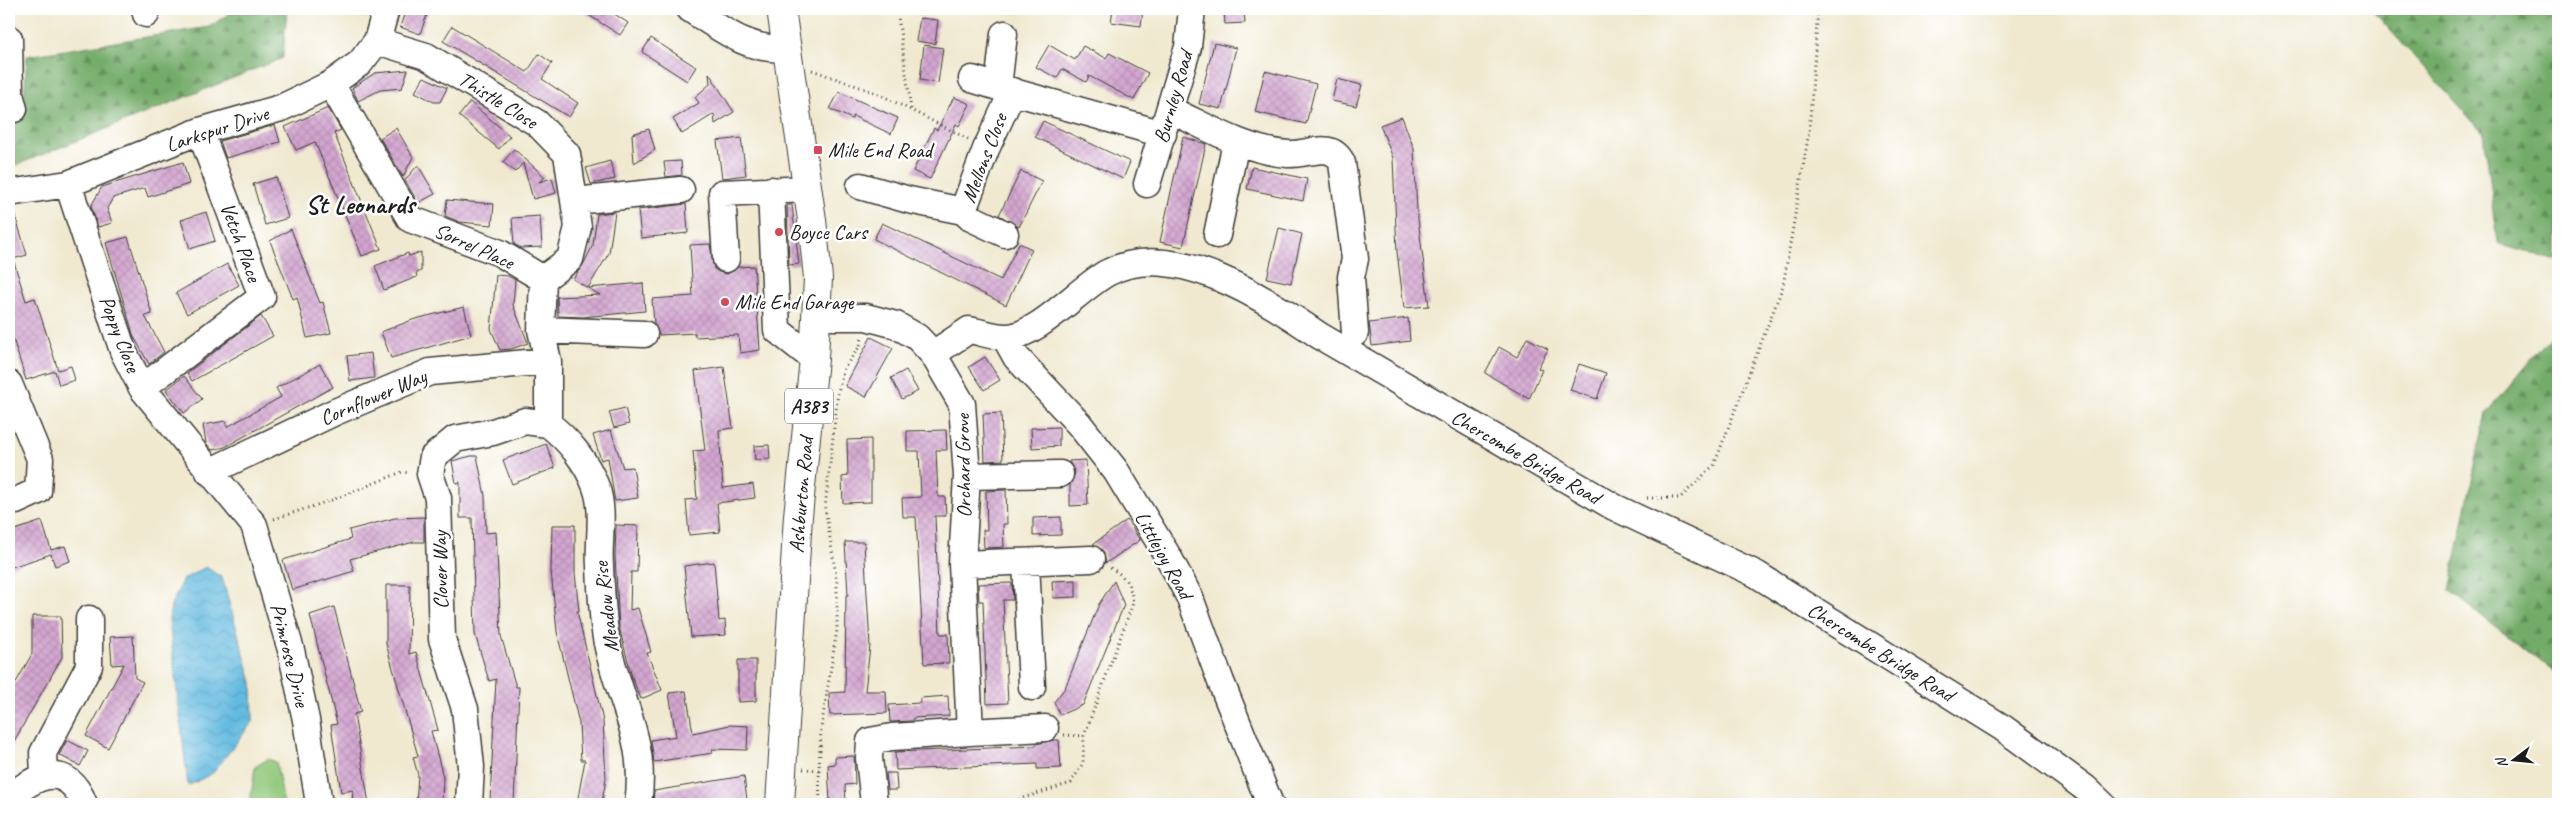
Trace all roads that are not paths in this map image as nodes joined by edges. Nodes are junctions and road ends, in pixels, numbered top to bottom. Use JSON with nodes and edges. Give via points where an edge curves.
{"nodes":[{"id":1,"x":386,"y":9,"type":"edge"},
{"id":2,"x":690,"y":9,"type":"edge"},
{"id":3,"x":781,"y":9,"type":"edge"},
{"id":4,"x":1192,"y":9,"type":"edge"},
{"id":5,"x":1004,"y":34,"type":"dead end"},
{"id":6,"x":9,"y":40,"type":"edge"},
{"id":7,"x":377,"y":41,"type":"junction"},
{"id":8,"x":786,"y":48,"type":"junction"},
{"id":9,"x":972,"y":79,"type":"dead end"},
{"id":10,"x":330,"y":84,"type":"junction"},
{"id":11,"x":1008,"y":90,"type":"junction"},
{"id":12,"x":14,"y":109,"type":"dead end"},
{"id":13,"x":1167,"y":122,"type":"junction"},
{"id":14,"x":200,"y":131,"type":"junction"},
{"id":15,"x":1236,"y":142,"type":"junction"},
{"id":16,"x":68,"y":184,"type":"junction"},
{"id":17,"x":1148,"y":184,"type":"dead end"},
{"id":18,"x":860,"y":186,"type":"dead end"},
{"id":19,"x":807,"y":189,"type":"junction"},
{"id":20,"x":682,"y":190,"type":"dead end"},
{"id":21,"x":771,"y":190,"type":"junction"},
{"id":22,"x":9,"y":193,"type":"edge"},
{"id":23,"x":575,"y":201,"type":"junction"},
{"id":24,"x":963,"y":211,"type":"junction"},
{"id":25,"x":1005,"y":234,"type":"dead end"},
{"id":26,"x":1217,"y":235,"type":"dead end"},
{"id":27,"x":726,"y":259,"type":"dead end"},
{"id":28,"x":543,"y":280,"type":"junction"},
{"id":29,"x":816,"y":317,"type":"junction"},
{"id":30,"x":541,"y":330,"type":"junction"},
{"id":31,"x":1355,"y":333,"type":"dead end"},
{"id":32,"x":644,"y":334,"type":"dead end"},
{"id":33,"x":1005,"y":338,"type":"junction"},
{"id":34,"x":933,"y":354,"type":"junction"},
{"id":35,"x":814,"y":359,"type":"junction"},
{"id":36,"x":548,"y":361,"type":"junction"},
{"id":37,"x":9,"y":384,"type":"edge"},
{"id":38,"x":142,"y":388,"type":"junction"},
{"id":39,"x":548,"y":424,"type":"junction"},
{"id":40,"x":209,"y":472,"type":"junction"},
{"id":41,"x":1060,"y":474,"type":"dead end"},
{"id":42,"x":967,"y":476,"type":"junction"},
{"id":43,"x":16,"y":501,"type":"dead end"},
{"id":44,"x":249,"y":519,"type":"joint"},
{"id":45,"x":1092,"y":559,"type":"road end"},
{"id":46,"x":1026,"y":562,"type":"junction"},
{"id":47,"x":962,"y":564,"type":"junction"},
{"id":48,"x":89,"y":619,"type":"dead end"},
{"id":49,"x":1032,"y":687,"type":"dead end"},
{"id":50,"x":1045,"y":728,"type":"dead end"},
{"id":51,"x":970,"y":732,"type":"junction"},
{"id":52,"x":44,"y":775,"type":"junction"},
{"id":53,"x":9,"y":798,"type":"edge"},
{"id":54,"x":84,"y":804,"type":"edge"},
{"id":55,"x":319,"y":804,"type":"edge"},
{"id":56,"x":469,"y":804,"type":"edge"},
{"id":57,"x":638,"y":804,"type":"edge"},
{"id":58,"x":780,"y":804,"type":"edge"},
{"id":59,"x":874,"y":804,"type":"edge"},
{"id":60,"x":1270,"y":804,"type":"edge"},
{"id":61,"x":2102,"y":804,"type":"edge"}],
"edges":[{"from":1,"to":7,"type":"street","name":"Larkspur Drive"},
{"from":2,"to":8,"type":"street","via":[[728,34],[751,44]]},
{"from":3,"to":8,"type":"main road","name":"Ashburton Road","number":"A383"},
{"from":4,"to":13,"type":"street","name":"Burnley Road","via":[[1188,47]]},
{"from":5,"to":11,"type":"street"},
{"from":6,"to":12,"type":"street","via":[[10,94]]},
{"from":7,"to":10,"type":"street","name":"Larkspur Drive","via":[[360,63]]},
{"from":7,"to":23,"type":"street","name":"Thistle Close","via":[[426,56],[537,122],[567,154]]},
{"from":8,"to":19,"type":"main road","name":"Ashburton Road","number":"A383"},
{"from":9,"to":11,"type":"street","name":"Mellons Close"},
{"from":10,"to":14,"type":"street","name":"Larkspur Drive","via":[[281,108]]},
{"from":10,"to":28,"type":"street","name":"Sorrel Place","via":[[410,219],[500,252]]},
{"from":11,"to":13,"type":"street","name":"Mellons Close"},
{"from":11,"to":24,"type":"street","name":"Mellons Close","via":[[1010,97]]},
{"from":13,"to":15,"type":"street","name":"Mellons Close"},
{"from":13,"to":17,"type":"street","name":"Burnley Road"},
{"from":14,"to":16,"type":"street","name":"Larkspur Drive"},
{"from":14,"to":38,"type":"street","name":"Vetch Place","via":[[262,297]]},
{"from":15,"to":26,"type":"street"},
{"from":15,"to":31,"type":"street","name":"Mellons Close","via":[[1288,154],[1329,149],[1338,153],[1355,259],[1351,277]]},
{"from":16,"to":22,"type":"street","name":"Larkspur Drive"},
{"from":16,"to":38,"type":"street","name":"Poppy Close","via":[[123,351]]},
{"from":18,"to":24,"type":"street"},
{"from":19,"to":21,"type":"street"},
{"from":19,"to":29,"type":"main road","name":"Ashburton Road","number":"A383","via":[[816,253]]},
{"from":20,"to":23,"type":"street"},
{"from":21,"to":27,"type":"street","via":[[722,193]]},
{"from":21,"to":35,"type":"street","via":[[777,330]]},
{"from":23,"to":28,"type":"street","name":"Thistle Close","via":[[578,227],[570,259]]},
{"from":24,"to":25,"type":"street","name":"Mellons Close"},
{"from":28,"to":30,"type":"street"},
{"from":29,"to":34,"type":"street","name":"Orchard Grove","via":[[866,316],[896,325],[917,337]]},
{"from":29,"to":35,"type":"main road","name":"Ashburton Road","number":"A383"},
{"from":30,"to":32,"type":"street"},
{"from":30,"to":36,"type":"street"},
{"from":33,"to":34,"type":"street","name":"Chercombe Bridge Road","via":[[969,330]]},
{"from":33,"to":60,"type":"street","name":"Littlejoy Road","via":[[1016,357],[1079,424],[1116,471],[1169,558],[1190,598]]},
{"from":33,"to":61,"type":"street","name":"Chercombe Bridge Road","via":[[1024,335],[1108,273],[1131,264],[1190,268],[1232,284],[1614,507],[1756,574],[2003,728],[2086,788]]},
{"from":34,"to":42,"type":"street","name":"Orchard Grove","via":[[962,404]]},
{"from":35,"to":58,"type":"main road","name":"Ashburton Road","number":"A383","via":[[798,516]]},
{"from":36,"to":39,"type":"street"},
{"from":36,"to":40,"type":"street","name":"Cornflower Way","via":[[430,372]]},
{"from":37,"to":43,"type":"street","via":[[40,459],[38,491]]},
{"from":38,"to":40,"type":"street","name":"Poppy Close"},
{"from":39,"to":56,"type":"street","name":"Clover Way","via":[[525,421],[493,432],[454,438],[434,457],[430,474],[438,498],[442,639],[465,709],[471,767]]},
{"from":39,"to":57,"type":"street","name":"Meadow Rise","via":[[562,434],[596,487],[601,512],[600,565],[606,639],[639,750],[642,781]]},
{"from":40,"to":44,"type":"street","name":"Poppy Close"},
{"from":41,"to":42,"type":"street"},
{"from":42,"to":47,"type":"street","name":"Orchard Grove"},
{"from":44,"to":55,"type":"street","name":"Primrose Drive","via":[[291,650]]},
{"from":45,"to":46,"type":"street"},
{"from":46,"to":47,"type":"street"},
{"from":46,"to":49,"type":"street"},
{"from":47,"to":51,"type":"street","name":"Orchard Grove"},
{"from":48,"to":52,"type":"street","via":[[89,666],[43,753]]},
{"from":50,"to":51,"type":"street"},
{"from":51,"to":59,"type":"street","via":[[870,741],[868,758]]},
{"from":52,"to":53,"type":"street","via":[[24,785]]},
{"from":52,"to":54,"type":"street","via":[[58,776],[74,786]]}]}
